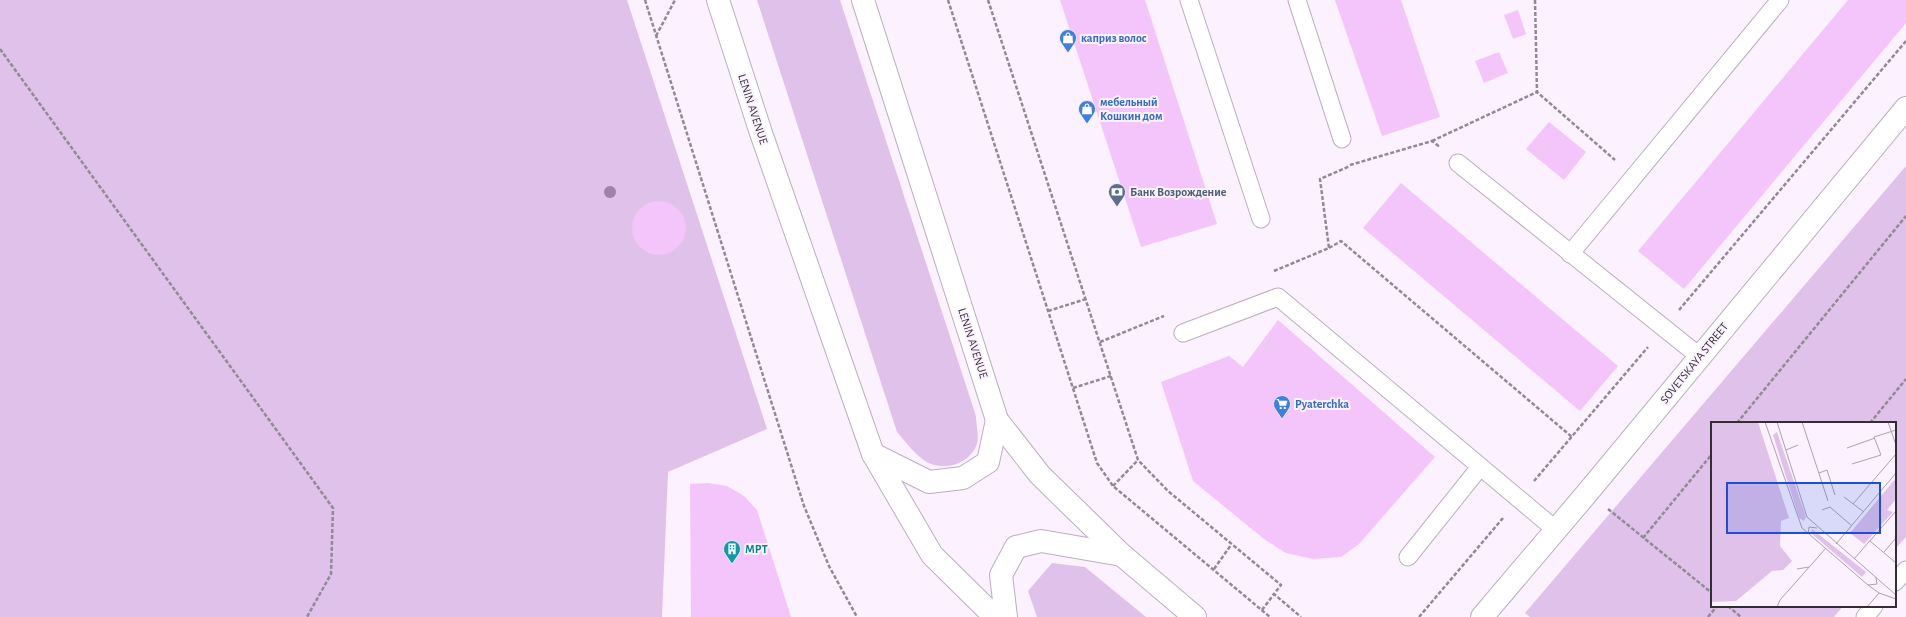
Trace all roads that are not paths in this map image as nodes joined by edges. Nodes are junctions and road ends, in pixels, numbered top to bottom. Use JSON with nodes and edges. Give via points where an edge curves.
{"nodes":[{"id":1,"x":718,"y":0,"type":"edge"},
{"id":2,"x":863,"y":0,"type":"edge"},
{"id":3,"x":1189,"y":0,"type":"edge"},
{"id":4,"x":1297,"y":0,"type":"edge"},
{"id":5,"x":1780,"y":0,"type":"edge"},
{"id":6,"x":1906,"y":108,"type":"edge"},
{"id":7,"x":1342,"y":139,"type":"road end"},
{"id":8,"x":1458,"y":163,"type":"road end"},
{"id":9,"x":1261,"y":219,"type":"dead end"},
{"id":10,"x":1570,"y":254,"type":"junction"},
{"id":11,"x":1183,"y":333,"type":"dead end"},
{"id":12,"x":1700,"y":356,"type":"junction"},
{"id":13,"x":998,"y":420,"type":"junction"},
{"id":14,"x":873,"y":454,"type":"junction"},
{"id":15,"x":1480,"y":467,"type":"junction"},
{"id":16,"x":1556,"y":530,"type":"junction"},
{"id":17,"x":1122,"y":555,"type":"junction"},
{"id":18,"x":1408,"y":557,"type":"dead end"},
{"id":19,"x":1906,"y":570,"type":"edge"},
{"id":20,"x":1896,"y":581,"type":"edge"},
{"id":21,"x":1873,"y":607,"type":"edge"},
{"id":22,"x":995,"y":617,"type":"edge"},
{"id":23,"x":1006,"y":617,"type":"edge"},
{"id":24,"x":1195,"y":617,"type":"edge"},
{"id":25,"x":1482,"y":617,"type":"edge"},
{"id":26,"x":1865,"y":617,"type":"edge"}],
"edges":[{"from":1,"to":14,"type":"main road","name":"LENIN AVENUE","via":[[761,133]]},
{"from":2,"to":13,"type":"main road","name":"LENIN AVENUE"},
{"from":3,"to":9,"type":"lane"},
{"from":4,"to":7,"type":"lane"},
{"from":5,"to":10,"type":"lane"},
{"from":6,"to":12,"type":"main road","name":"SOVETSKAYA STREET"},
{"from":8,"to":10,"type":"lane"},
{"from":10,"to":12,"type":"lane"},
{"from":11,"to":15,"type":"lane","via":[[1278,297]]},
{"from":12,"to":16,"type":"main road","name":"SOVETSKAYA STREET"},
{"from":13,"to":14,"type":"main road","via":[[988,462],[962,478],[929,482]]},
{"from":13,"to":17,"type":"main road","name":"LENIN AVENUE","via":[[1040,476]]},
{"from":14,"to":22,"type":"main road","name":"LENIN AVENUE","via":[[932,555]]},
{"from":15,"to":16,"type":"lane"},
{"from":15,"to":18,"type":"lane"},
{"from":16,"to":25,"type":"main road","name":"SOVETSKAYA STREET"},
{"from":17,"to":23,"type":"main road","via":[[1041,541],[1016,547],[1000,575]]},
{"from":17,"to":24,"type":"main road","name":"LENIN AVENUE"},
{"from":19,"to":20,"type":"lane"},
{"from":21,"to":26,"type":"lane"}]}
